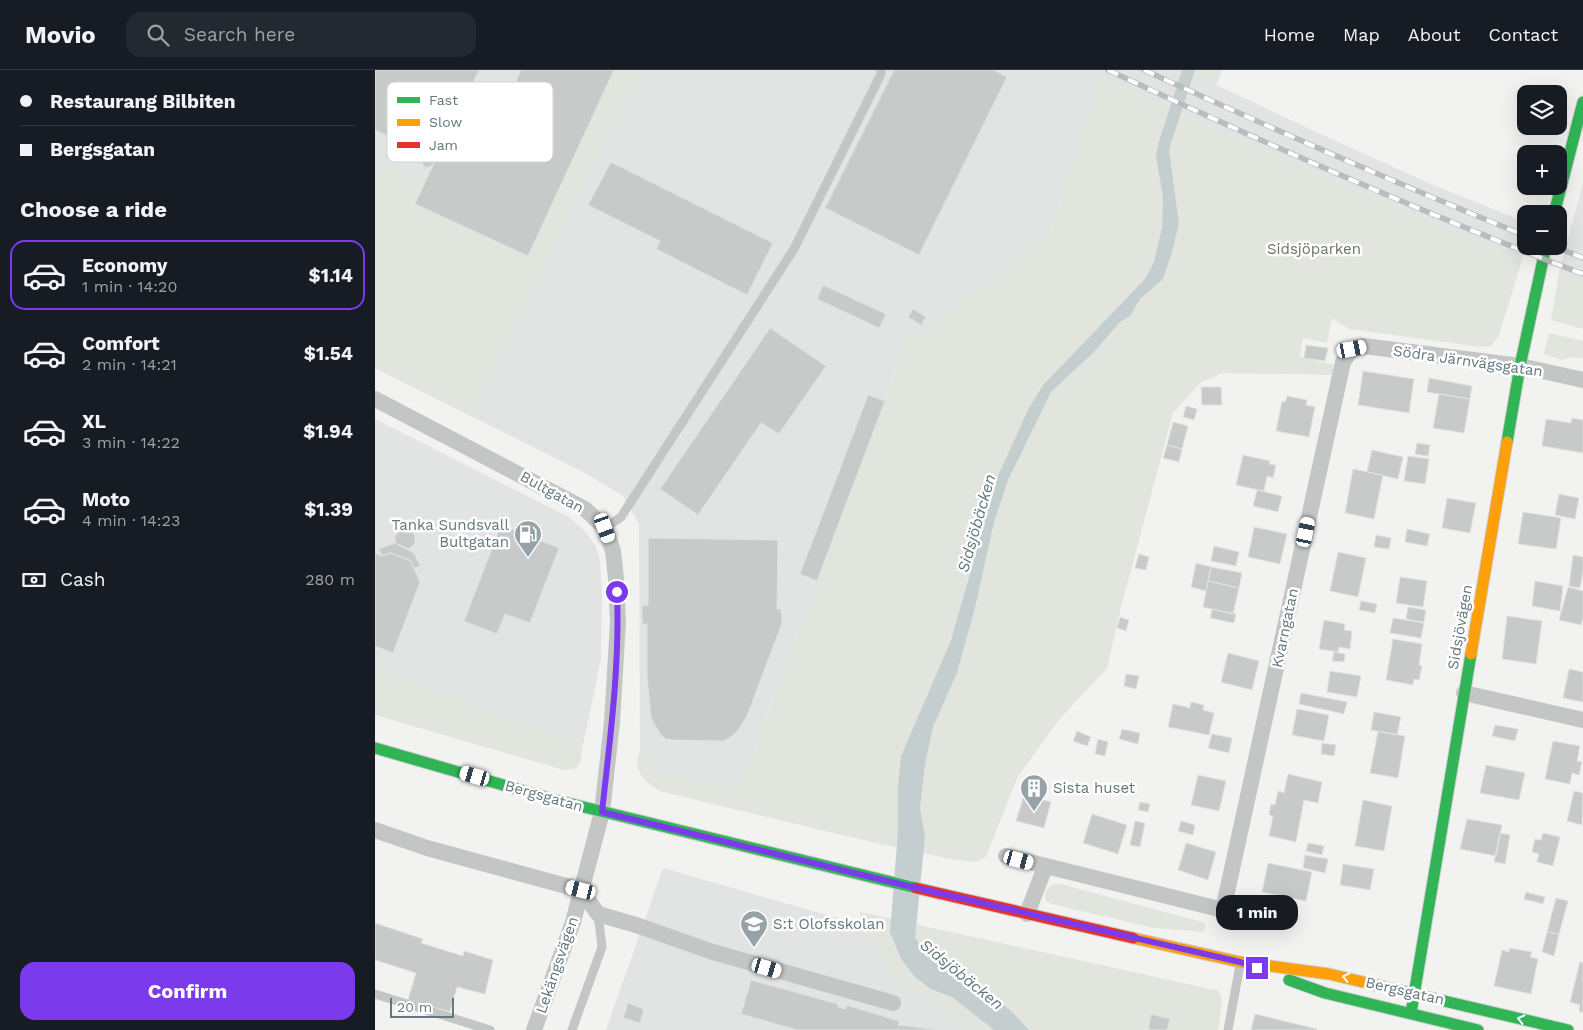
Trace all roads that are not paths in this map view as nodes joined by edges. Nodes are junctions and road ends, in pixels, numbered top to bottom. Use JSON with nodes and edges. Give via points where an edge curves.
{"nodes":[{"id":1,"x":881,"y":70,"type":"edge"},
{"id":2,"x":1583,"y":102,"type":"edge"},
{"id":3,"x":1556,"y":205,"type":"edge"},
{"id":4,"x":1544,"y":255,"type":"edge"},
{"id":5,"x":1352,"y":349,"type":"joint"},
{"id":6,"x":1521,"y":366,"type":"junction"},
{"id":7,"x":1583,"y":380,"type":"edge"},
{"id":8,"x":375,"y":399,"type":"edge"},
{"id":9,"x":605,"y":528,"type":"junction"},
{"id":10,"x":1464,"y":693,"type":"junction"},
{"id":11,"x":1583,"y":720,"type":"edge"},
{"id":12,"x":375,"y":748,"type":"edge"},
{"id":13,"x":602,"y":812,"type":"junction"},
{"id":14,"x":375,"y":830,"type":"edge"},
{"id":15,"x":1007,"y":856,"type":"dead end"},
{"id":16,"x":1045,"y":867,"type":"junction"},
{"id":17,"x":581,"y":890,"type":"junction"},
{"id":18,"x":598,"y":914,"type":"junction"},
{"id":19,"x":1027,"y":914,"type":"junction"},
{"id":20,"x":1240,"y":962,"type":"junction"},
{"id":21,"x":1415,"y":993,"type":"junction"},
{"id":22,"x":375,"y":994,"type":"edge"},
{"id":23,"x":893,"y":1003,"type":"dead end"},
{"id":24,"x":1490,"y":1011,"type":"junction"},
{"id":25,"x":1411,"y":1014,"type":"junction"},
{"id":26,"x":490,"y":1030,"type":"edge"},
{"id":27,"x":534,"y":1030,"type":"edge"},
{"id":28,"x":572,"y":1030,"type":"edge"},
{"id":29,"x":1229,"y":1030,"type":"edge"},
{"id":30,"x":1478,"y":1030,"type":"edge"},
{"id":31,"x":1486,"y":1030,"type":"edge"},
{"id":32,"x":1568,"y":1030,"type":"edge"}],
"edges":[{"from":1,"to":9,"type":"lane","via":[[794,249],[621,517]]},
{"from":2,"to":3,"type":"main road"},
{"from":4,"to":6,"type":"main road","name":"Sidsjövägen"},
{"from":5,"to":6,"type":"street","name":"Södra Järnvägsgatan","via":[[1365,346]]},
{"from":5,"to":16,"type":"street","name":"Kvarngatan","via":[[1343,362],[1223,910]]},
{"from":6,"to":7,"type":"street","name":"Södra Järnvägsgatan"},
{"from":6,"to":10,"type":"main road","name":"Sidsjövägen"},
{"from":8,"to":9,"type":"street","name":"Bultgatan","via":[[585,509]]},
{"from":9,"to":13,"type":"street","name":"Bultgatan","via":[[613,551],[618,622]]},
{"from":10,"to":11,"type":"street"},
{"from":10,"to":21,"type":"main road","name":"Sidsjövägen"},
{"from":12,"to":13,"type":"main road","name":"Bergsgatan"},
{"from":13,"to":17,"type":"street","name":"Lekängsvägen"},
{"from":13,"to":19,"type":"main road","name":"Bergsgatan"},
{"from":14,"to":17,"type":"street"},
{"from":15,"to":16,"type":"street"},
{"from":16,"to":19,"type":"street"},
{"from":17,"to":18,"type":"street"},
{"from":17,"to":27,"type":"street","name":"Lekängsvägen","via":[[573,922]]},
{"from":18,"to":23,"type":"street","via":[[713,952]]},
{"from":18,"to":28,"type":"lane","via":[[602,947]]},
{"from":19,"to":20,"type":"main road","name":"Bergsgatan"},
{"from":21,"to":20,"type":"main road","name":"Bergsgatan","one_way":true,"via":[[1329,974]]},
{"from":20,"to":25,"type":"main road","name":"Bergsgatan","via":[[1325,993]]},
{"from":20,"to":29,"type":"lane"},
{"from":21,"to":24,"type":"main road","name":"Bergsgatan"},
{"from":21,"to":25,"type":"main road","name":"Sidsjövägen"},
{"from":22,"to":26,"type":"lane"},
{"from":24,"to":31,"type":"main road"},
{"from":32,"to":24,"type":"main road","name":"Bergsgatan","one_way":true},
{"from":25,"to":30,"type":"main road","name":"Bergsgatan"}]}
